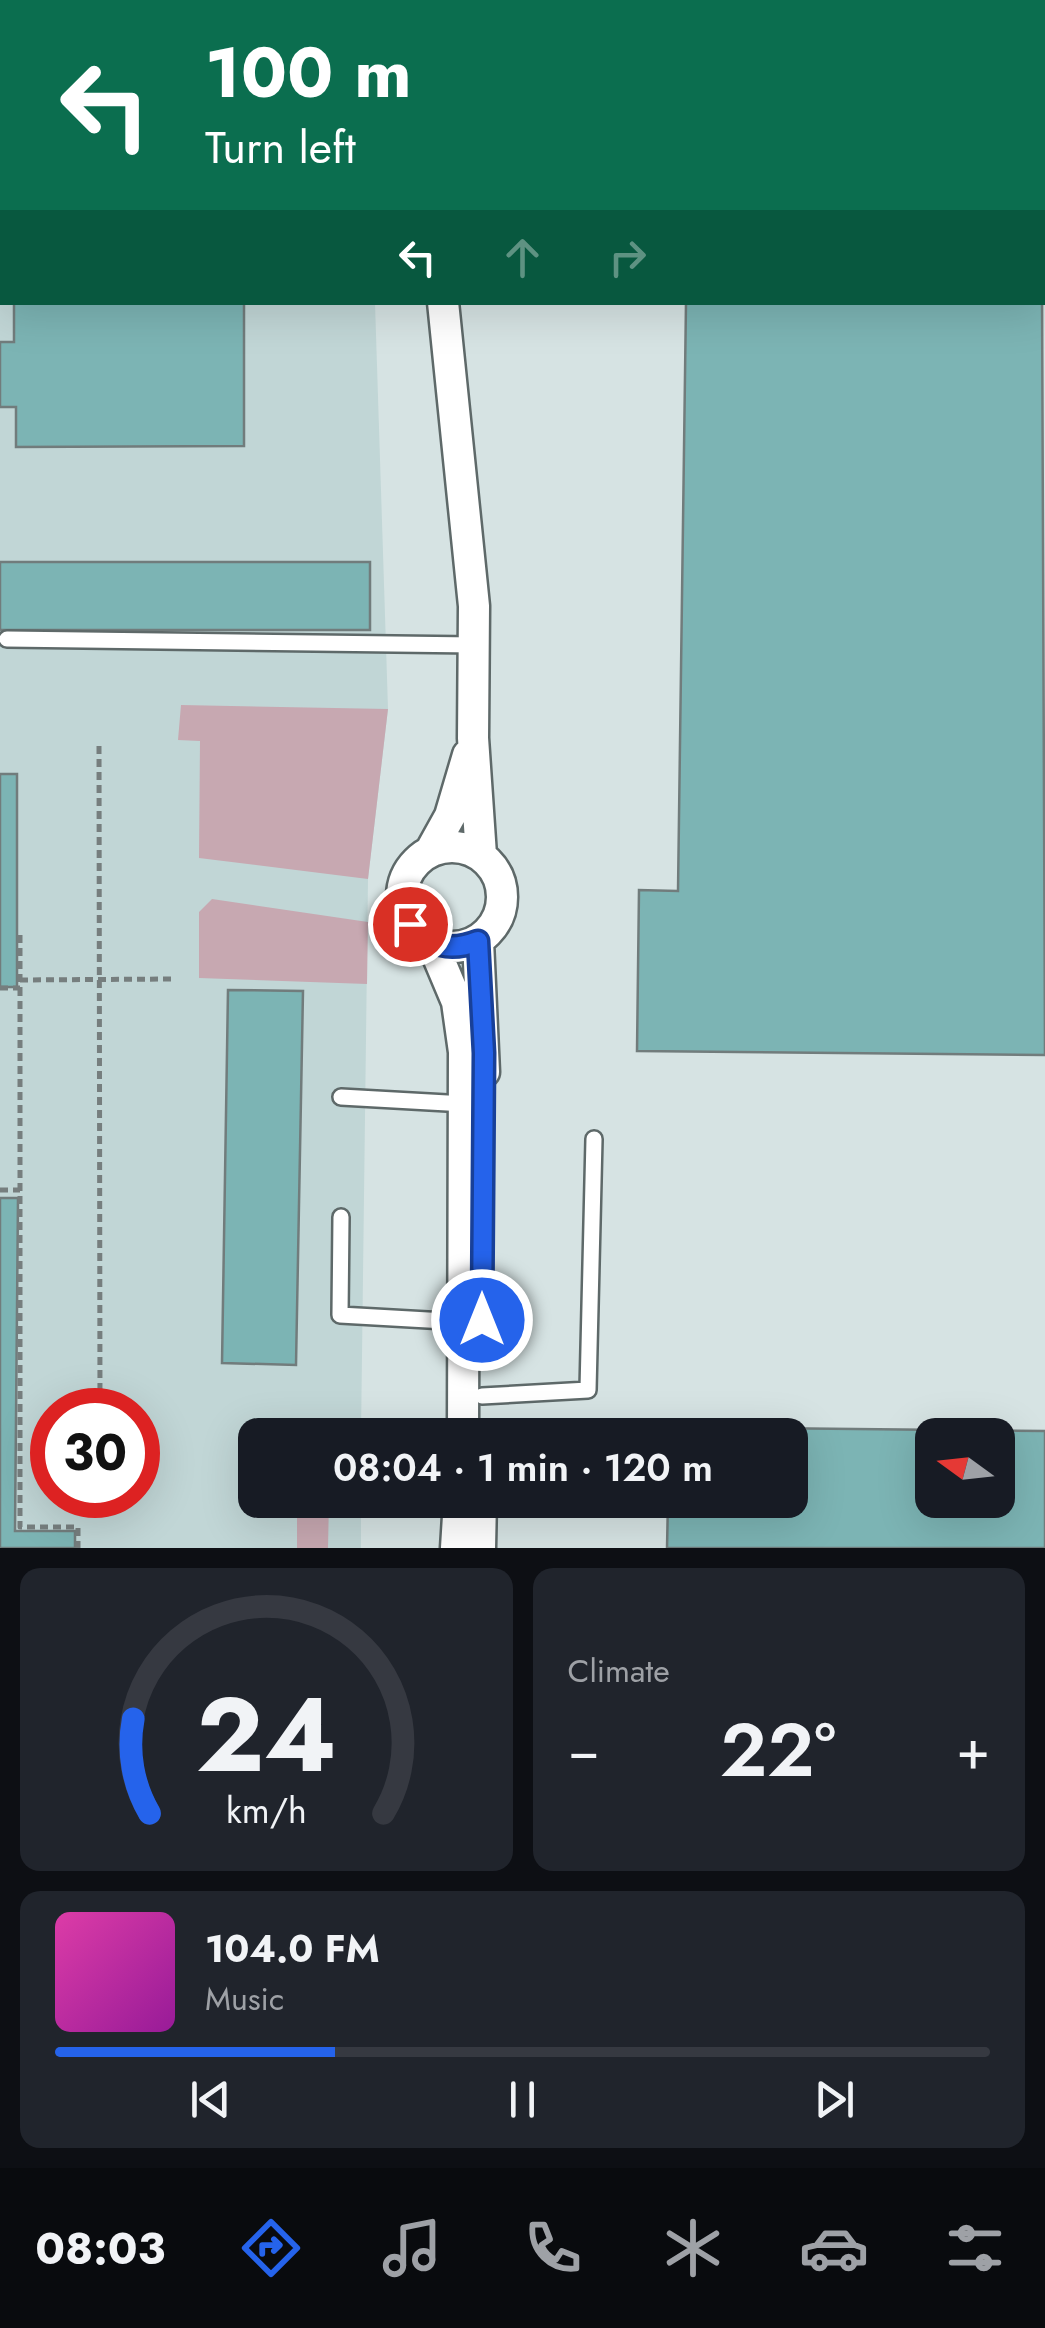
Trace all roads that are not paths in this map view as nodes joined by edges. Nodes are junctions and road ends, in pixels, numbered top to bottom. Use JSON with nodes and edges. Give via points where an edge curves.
{"nodes":[{"id":1,"x":444,"y":305,"type":"edge"},
{"id":2,"x":7,"y":639,"type":"dead end"},
{"id":3,"x":475,"y":645,"type":"junction"},
{"id":4,"x":473,"y":738,"type":"junction"},
{"id":5,"x":430,"y":852,"type":"junction"},
{"id":6,"x":482,"y":856,"type":"junction"},
{"id":7,"x":478,"y":941,"type":"junction"},
{"id":8,"x":434,"y":944,"type":"junction"},
{"id":9,"x":341,"y":1098,"type":"dead end"},
{"id":10,"x":465,"y":1104,"type":"junction"},
{"id":11,"x":594,"y":1139,"type":"dead end"},
{"id":12,"x":341,"y":1217,"type":"dead end"},
{"id":13,"x":463,"y":1322,"type":"junction"},
{"id":14,"x":482,"y":1396,"type":"junction"},
{"id":15,"x":462,"y":1418,"type":"edge"},
{"id":16,"x":481,"y":1418,"type":"edge"},
{"id":17,"x":458,"y":1518,"type":"edge"},
{"id":18,"x":481,"y":1518,"type":"edge"},
{"id":19,"x":456,"y":1548,"type":"edge"},
{"id":20,"x":480,"y":1548,"type":"edge"}],
"edges":[{"from":1,"to":3,"type":"street"},
{"from":2,"to":3,"type":"lane"},
{"from":3,"to":4,"type":"street"},
{"from":4,"to":5,"type":"street","via":[[450,816]]},
{"from":4,"to":6,"type":"street"},
{"from":5,"to":6,"type":"street","via":[[448,846]]},
{"from":5,"to":8,"type":"street","via":[[410,869],[402,894],[410,924]]},
{"from":6,"to":7,"type":"street","via":[[500,878],[502,906]]},
{"from":7,"to":8,"type":"street"},
{"from":7,"to":14,"type":"street","via":[[484,1053]]},
{"from":8,"to":10,"type":"street","via":[[457,1002]]},
{"from":9,"to":10,"type":"lane"},
{"from":10,"to":13,"type":"street"},
{"from":11,"to":14,"type":"lane","via":[[588,1390]]},
{"from":12,"to":13,"type":"lane","via":[[340,1315]]},
{"from":13,"to":15,"type":"street"},
{"from":14,"to":16,"type":"street"},
{"from":17,"to":19,"type":"street"},
{"from":18,"to":20,"type":"street"}]}
